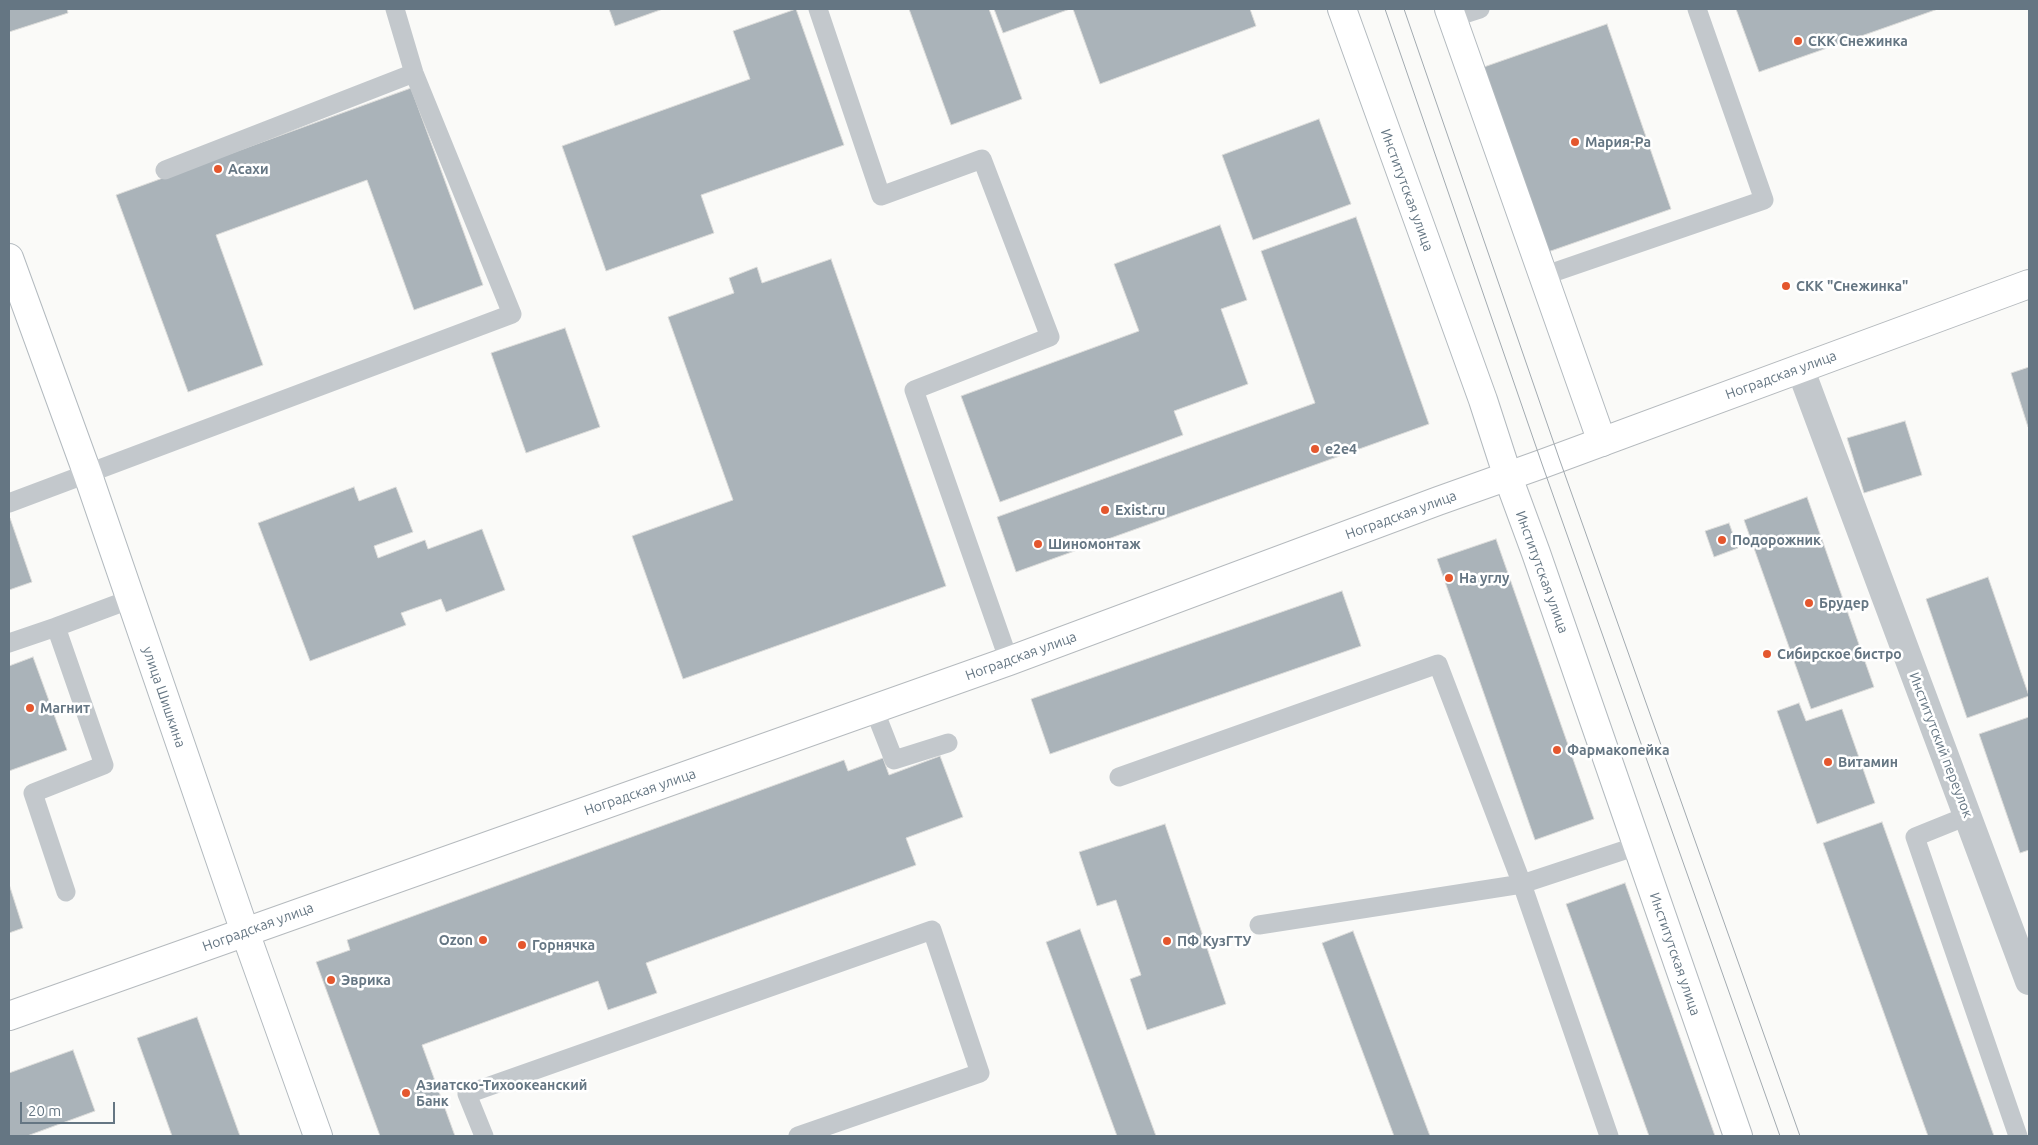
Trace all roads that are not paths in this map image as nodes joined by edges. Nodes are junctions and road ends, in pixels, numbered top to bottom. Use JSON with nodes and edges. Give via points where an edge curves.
{"nodes":[{"id":1,"x":395,"y":9,"type":"edge"},
{"id":2,"x":818,"y":9,"type":"edge"},
{"id":3,"x":1342,"y":9,"type":"edge"},
{"id":4,"x":1480,"y":9,"type":"edge"},
{"id":5,"x":1698,"y":9,"type":"edge"},
{"id":6,"x":1451,"y":14,"type":"edge"},
{"id":7,"x":414,"y":73,"type":"junction"},
{"id":8,"x":165,"y":170,"type":"dead end"},
{"id":9,"x":9,"y":258,"type":"edge"},
{"id":10,"x":1543,"y":276,"type":"junction"},
{"id":11,"x":2029,"y":284,"type":"edge"},
{"id":12,"x":1800,"y":368,"type":"junction"},
{"id":13,"x":1602,"y":442,"type":"junction"},
{"id":14,"x":88,"y":474,"type":"junction"},
{"id":15,"x":1508,"y":477,"type":"junction"},
{"id":16,"x":9,"y":503,"type":"edge"},
{"id":17,"x":131,"y":599,"type":"junction"},
{"id":18,"x":56,"y":627,"type":"junction"},
{"id":19,"x":9,"y":643,"type":"edge"},
{"id":20,"x":1009,"y":661,"type":"junction"},
{"id":21,"x":874,"y":709,"type":"junction"},
{"id":22,"x":948,"y":743,"type":"dead end"},
{"id":23,"x":1118,"y":777,"type":"dead end"},
{"id":24,"x":1967,"y":816,"type":"junction"},
{"id":25,"x":1637,"y":846,"type":"junction"},
{"id":26,"x":1522,"y":884,"type":"junction"},
{"id":27,"x":66,"y":892,"type":"dead end"},
{"id":28,"x":1259,"y":925,"type":"dead end"},
{"id":29,"x":245,"y":932,"type":"junction"},
{"id":30,"x":2029,"y":981,"type":"edge"},
{"id":31,"x":9,"y":1016,"type":"edge"},
{"id":32,"x":318,"y":1136,"type":"edge"},
{"id":33,"x":484,"y":1136,"type":"edge"},
{"id":34,"x":798,"y":1136,"type":"edge"},
{"id":35,"x":1609,"y":1136,"type":"edge"},
{"id":36,"x":1738,"y":1136,"type":"edge"},
{"id":37,"x":2018,"y":1136,"type":"edge"}],
"edges":[{"from":1,"to":7,"type":"lane"},
{"from":2,"to":20,"type":"lane","via":[[881,196],[982,159],[1050,337],[914,390]]},
{"from":3,"to":15,"type":"main road","name":"Институтская улица"},
{"from":4,"to":6,"type":"lane"},
{"from":5,"to":10,"type":"lane","via":[[1764,200]]},
{"from":6,"to":10,"type":"main road"},
{"from":7,"to":8,"type":"lane"},
{"from":7,"to":14,"type":"lane","via":[[512,314]]},
{"from":9,"to":14,"type":"main road","name":"улица Шишкина"},
{"from":10,"to":13,"type":"main road"},
{"from":11,"to":12,"type":"main road","name":"Ноградская улица"},
{"from":12,"to":13,"type":"main road","name":"Ноградская улица"},
{"from":12,"to":24,"type":"street","name":"Институтский переулок"},
{"from":13,"to":15,"type":"main road","name":"Ноградская улица"},
{"from":14,"to":16,"type":"lane"},
{"from":14,"to":17,"type":"main road","name":"улица Шишкина"},
{"from":15,"to":20,"type":"main road","name":"Ноградская улица"},
{"from":15,"to":25,"type":"main road","name":"Институтская улица"},
{"from":17,"to":18,"type":"lane"},
{"from":17,"to":29,"type":"main road","name":"улица Шишкина"},
{"from":18,"to":19,"type":"lane"},
{"from":18,"to":27,"type":"lane","via":[[104,765],[33,793]]},
{"from":20,"to":21,"type":"main road","name":"Ноградская улица"},
{"from":21,"to":22,"type":"lane","via":[[894,760]]},
{"from":21,"to":29,"type":"main road","name":"Ноградская улица"},
{"from":23,"to":26,"type":"lane","via":[[1438,664]]},
{"from":24,"to":30,"type":"street","name":"Институтский переулок"},
{"from":24,"to":37,"type":"lane","via":[[1915,837]]},
{"from":25,"to":26,"type":"lane"},
{"from":25,"to":36,"type":"main road","name":"Институтская улица"},
{"from":26,"to":28,"type":"lane"},
{"from":26,"to":35,"type":"lane"},
{"from":29,"to":31,"type":"main road","name":"Ноградская улица"},
{"from":29,"to":32,"type":"main road","name":"улица Шишкина"},
{"from":33,"to":34,"type":"lane","via":[[467,1094],[932,930],[980,1073]]}]}
